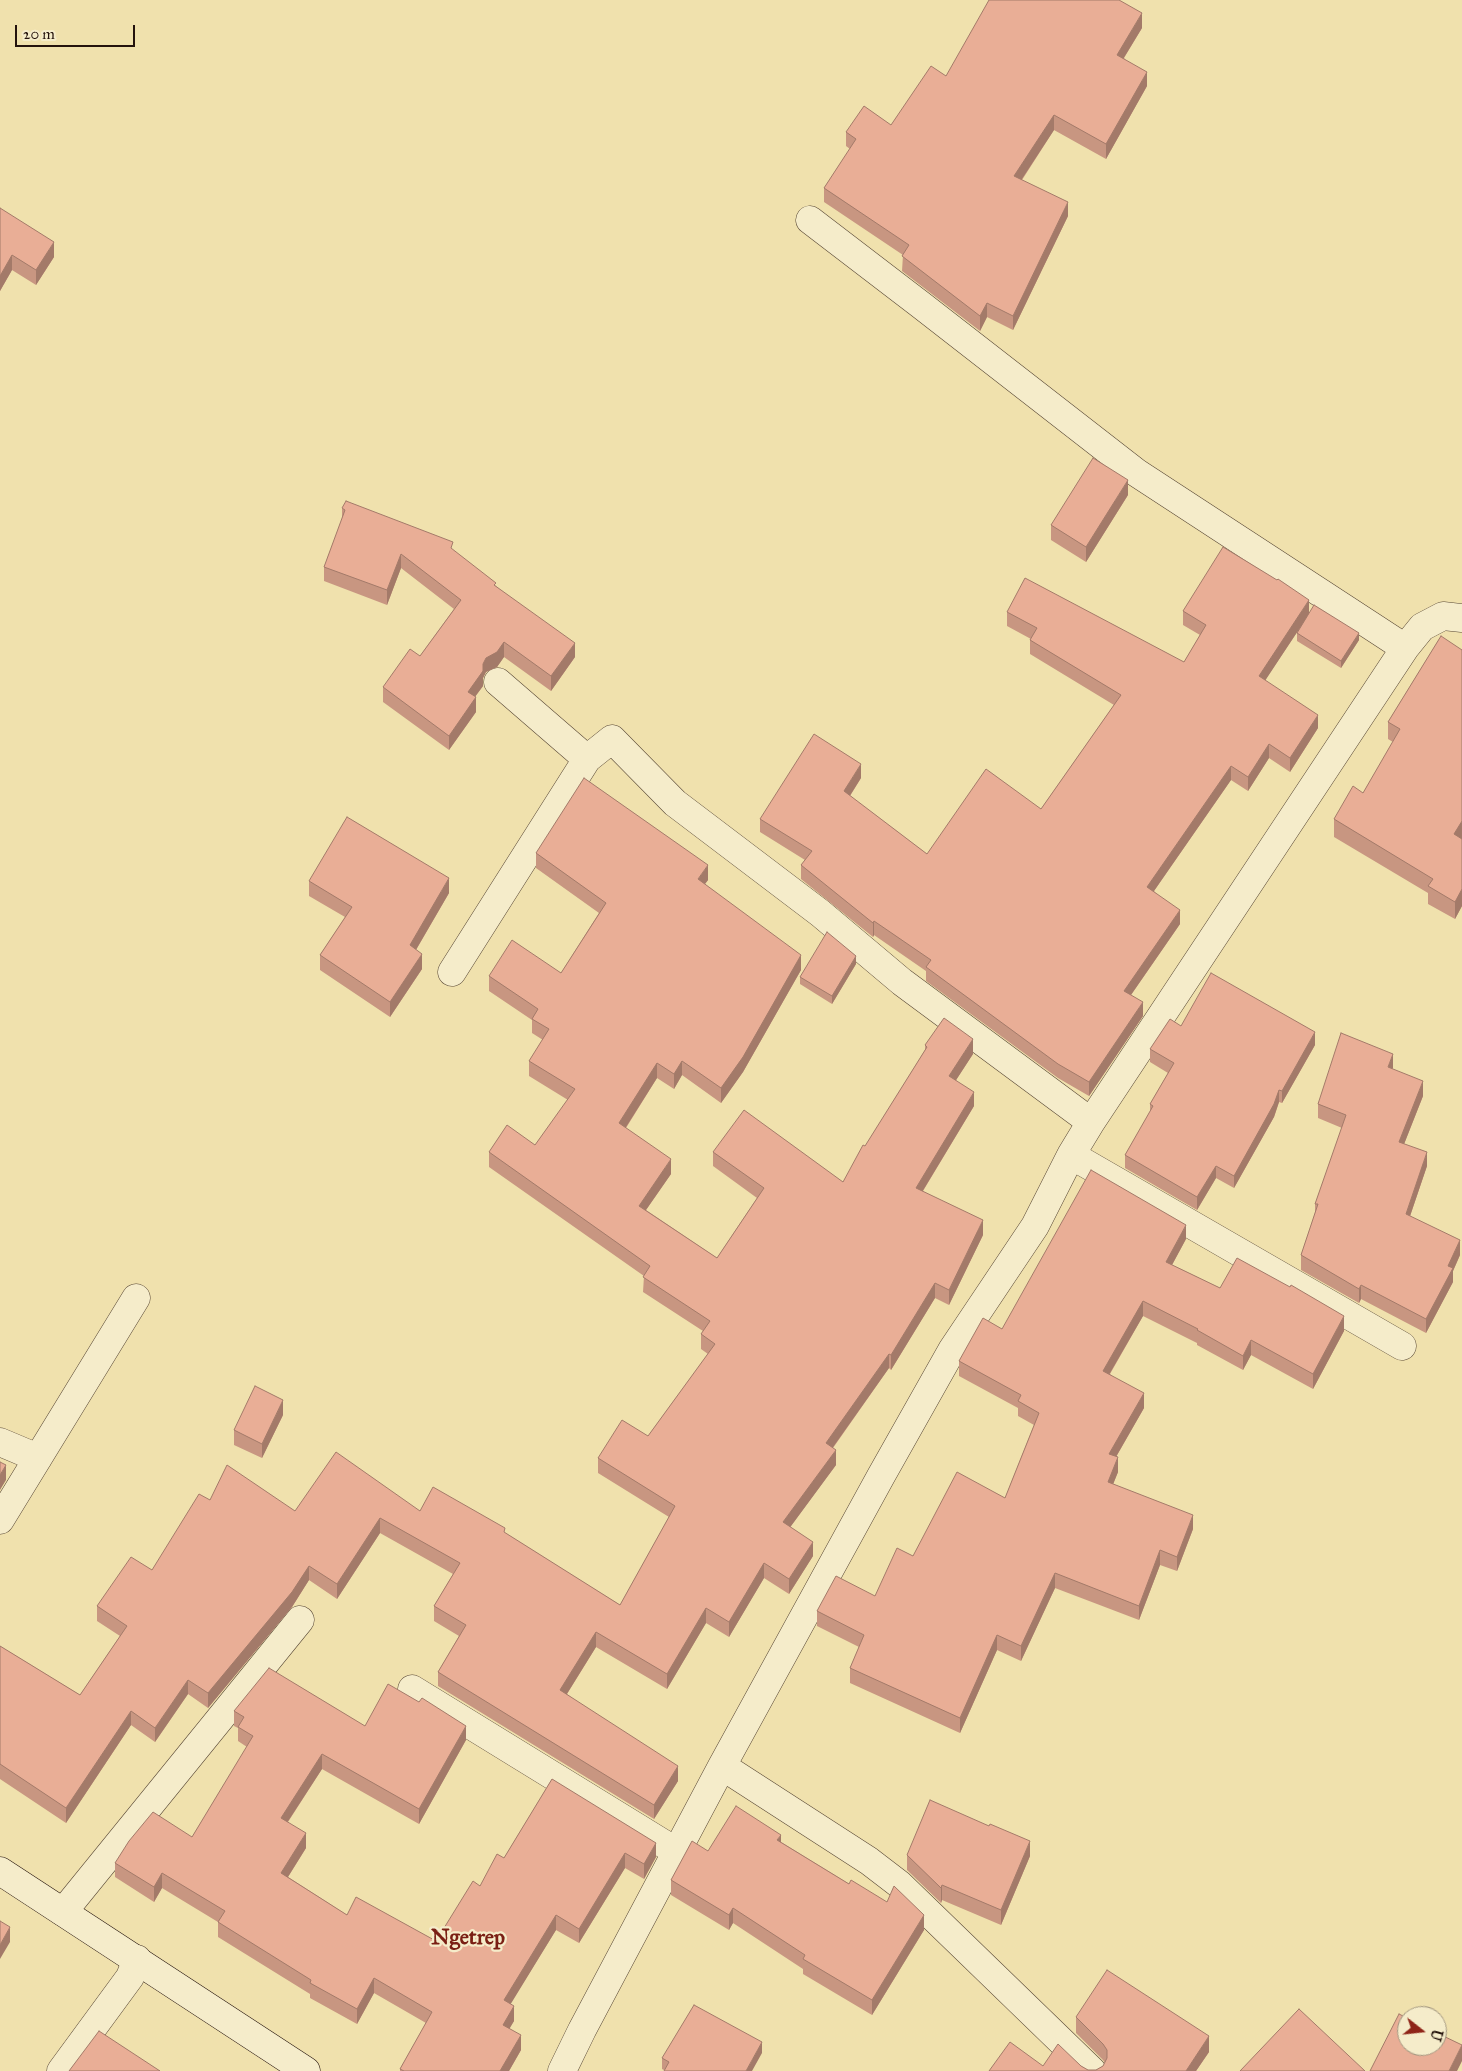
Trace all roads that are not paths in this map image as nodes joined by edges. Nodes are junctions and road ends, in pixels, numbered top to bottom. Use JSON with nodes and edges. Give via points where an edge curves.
{"nodes":[{"id":1,"x":810,"y":220,"type":"dead end"},
{"id":2,"x":1462,"y":618,"type":"edge"},
{"id":3,"x":1405,"y":648,"type":"junction"},
{"id":4,"x":498,"y":682,"type":"dead end"},
{"id":5,"x":587,"y":759,"type":"junction"},
{"id":6,"x":452,"y":972,"type":"dead end"},
{"id":7,"x":1091,"y":1122,"type":"junction"},
{"id":8,"x":1071,"y":1155,"type":"junction"},
{"id":9,"x":136,"y":1298,"type":"dead end"},
{"id":10,"x":1402,"y":1346,"type":"dead end"},
{"id":11,"x":0,"y":1442,"type":"edge"},
{"id":12,"x":38,"y":1458,"type":"junction"},
{"id":13,"x":0,"y":1520,"type":"edge"},
{"id":14,"x":300,"y":1620,"type":"dead end"},
{"id":15,"x":412,"y":1689,"type":"dead end"},
{"id":16,"x":722,"y":1766,"type":"junction"},
{"id":17,"x":677,"y":1852,"type":"junction"},
{"id":18,"x":0,"y":1871,"type":"edge"},
{"id":19,"x":63,"y":1912,"type":"junction"},
{"id":20,"x":137,"y":1959,"type":"junction"},
{"id":21,"x":61,"y":2071,"type":"edge"},
{"id":22,"x":306,"y":2071,"type":"edge"},
{"id":23,"x":562,"y":2071,"type":"edge"},
{"id":24,"x":1092,"y":2071,"type":"edge"}],
"edges":[{"from":1,"to":3,"type":"street","via":[[1137,473]]},
{"from":2,"to":3,"type":"street","via":[[1443,616],[1422,627]]},
{"from":3,"to":7,"type":"street"},
{"from":4,"to":5,"type":"street"},
{"from":5,"to":6,"type":"street"},
{"from":5,"to":7,"type":"street","via":[[612,739],[675,803],[820,914],[902,982]]},
{"from":7,"to":8,"type":"street"},
{"from":8,"to":10,"type":"street"},
{"from":8,"to":16,"type":"street","via":[[1035,1226],[952,1350]]},
{"from":9,"to":12,"type":"street"},
{"from":11,"to":12,"type":"street"},
{"from":12,"to":13,"type":"street"},
{"from":14,"to":19,"type":"street"},
{"from":15,"to":17,"type":"street"},
{"from":16,"to":17,"type":"street"},
{"from":16,"to":24,"type":"street","via":[[899,1884]]},
{"from":17,"to":23,"type":"street"},
{"from":18,"to":19,"type":"street"},
{"from":19,"to":20,"type":"street"},
{"from":20,"to":21,"type":"street","via":[[130,1977]]},
{"from":20,"to":22,"type":"street"}]}
